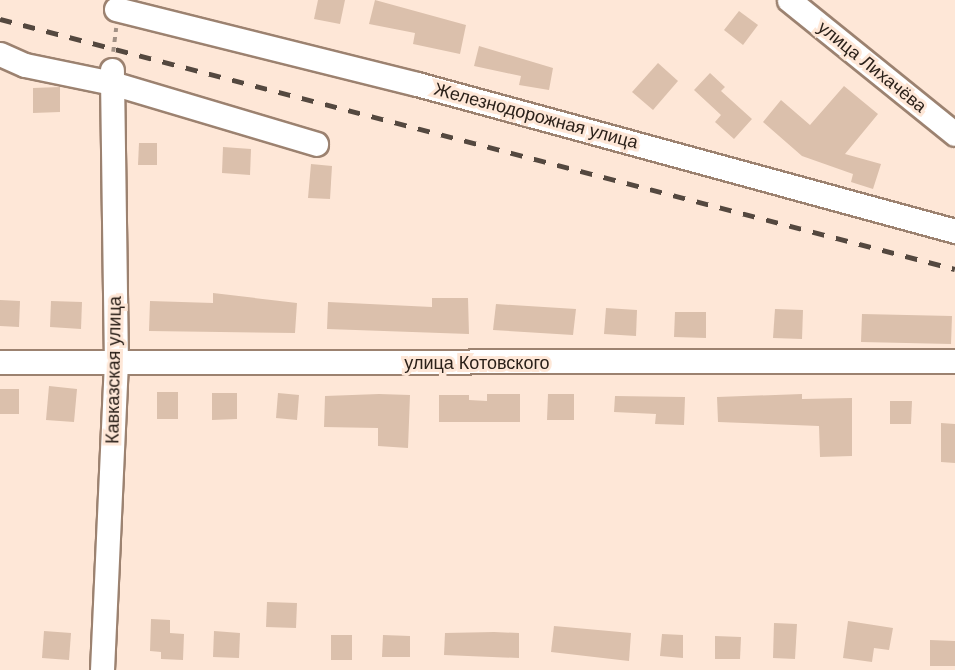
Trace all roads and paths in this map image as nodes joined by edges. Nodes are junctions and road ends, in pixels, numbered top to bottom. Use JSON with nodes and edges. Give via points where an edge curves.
{"nodes":[{"id":1,"x":789,"y":0,"type":"edge"},
{"id":2,"x":117,"y":10,"type":"edge"},
{"id":3,"x":0,"y":54,"type":"edge"},
{"id":4,"x":112,"y":76,"type":"junction"},
{"id":5,"x":955,"y":134,"type":"edge"},
{"id":6,"x":316,"y":144,"type":"dead end"},
{"id":7,"x":955,"y":231,"type":"edge"},
{"id":8,"x":955,"y":361,"type":"edge"},
{"id":9,"x":0,"y":362,"type":"edge"},
{"id":10,"x":116,"y":364,"type":"junction"},
{"id":11,"x":102,"y":670,"type":"edge"}],
"edges":[{"from":1,"to":5,"type":"street","name":"улица Лихачёва"},
{"from":2,"to":4,"type":"path"},
{"from":2,"to":7,"type":"street","name":"Железнодорожная улица","via":[[417,83]]},
{"from":3,"to":4,"type":"street","via":[[24,65]]},
{"from":4,"to":6,"type":"street"},
{"from":4,"to":10,"type":"street","name":"Кавказская улица"},
{"from":8,"to":10,"type":"street","name":"улица Котовского"},
{"from":9,"to":10,"type":"street","name":"улица Котовского"},
{"from":10,"to":11,"type":"street","name":"Кавказская улица"}]}
